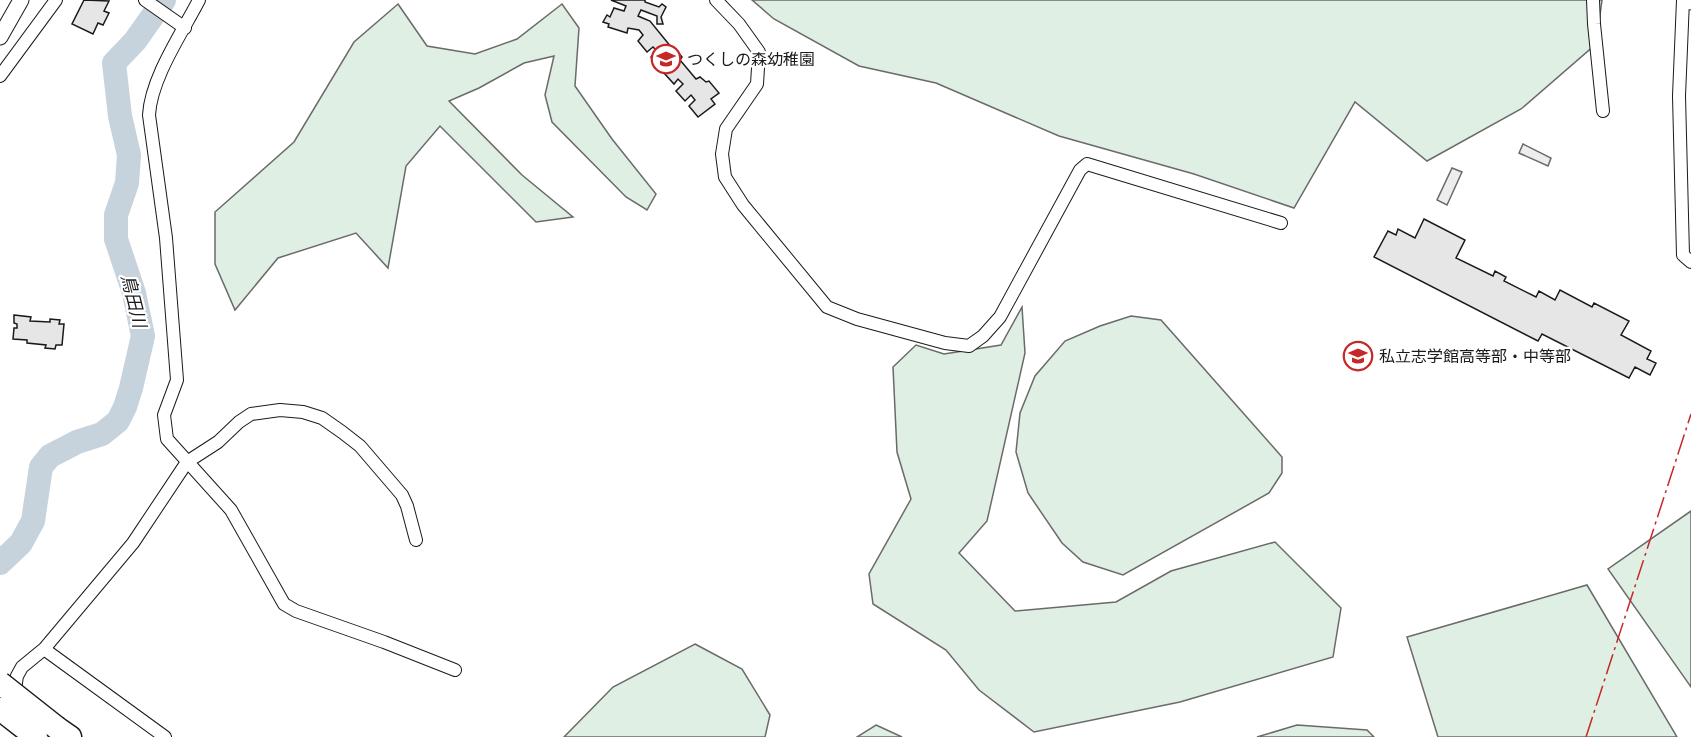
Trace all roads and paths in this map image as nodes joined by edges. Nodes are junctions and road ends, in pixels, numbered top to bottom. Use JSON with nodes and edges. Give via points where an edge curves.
{"nodes":[{"id":1,"x":21,"y":0,"type":"edge"},
{"id":2,"x":56,"y":0,"type":"edge"},
{"id":3,"x":145,"y":0,"type":"edge"},
{"id":4,"x":199,"y":0,"type":"edge"},
{"id":5,"x":716,"y":0,"type":"edge"},
{"id":6,"x":1593,"y":0,"type":"edge"},
{"id":7,"x":1683,"y":0,"type":"edge"},
{"id":8,"x":181,"y":25,"type":"junction"},
{"id":9,"x":0,"y":38,"type":"edge"},
{"id":10,"x":0,"y":76,"type":"edge"},
{"id":11,"x":1679,"y":96,"type":"junction"},
{"id":12,"x":1691,"y":104,"type":"edge"},
{"id":13,"x":1603,"y":111,"type":"dead end"},
{"id":14,"x":1281,"y":223,"type":"dead end"},
{"id":15,"x":1691,"y":262,"type":"edge"},
{"id":16,"x":187,"y":462,"type":"junction"},
{"id":17,"x":416,"y":540,"type":"dead end"},
{"id":18,"x":44,"y":649,"type":"junction"},
{"id":19,"x":454,"y":669,"type":"dead end"},
{"id":20,"x":0,"y":683,"type":"edge"},
{"id":21,"x":0,"y":709,"type":"edge"},
{"id":22,"x":64,"y":732,"type":"edge"},
{"id":23,"x":14,"y":737,"type":"edge"},
{"id":24,"x":36,"y":737,"type":"edge"},
{"id":25,"x":165,"y":737,"type":"edge"}],
"edges":[{"from":1,"to":9,"type":"street"},
{"from":2,"to":10,"type":"street"},
{"from":3,"to":8,"type":"street"},
{"from":4,"to":8,"type":"street"},
{"from":5,"to":14,"type":"street","via":[[759,52],[757,84],[726,129],[722,154],[725,177],[743,206],[827,307],[857,319],[969,346],[1000,317],[1080,170],[1087,164]]},
{"from":6,"to":13,"type":"street"},
{"from":7,"to":11,"type":"street"},
{"from":8,"to":16,"type":"street","via":[[150,99],[149,115],[166,238],[177,380],[164,415],[167,438]]},
{"from":11,"to":12,"type":"street"},
{"from":11,"to":15,"type":"street","via":[[1683,255]]},
{"from":16,"to":17,"type":"street","via":[[251,414],[280,410],[322,418],[360,446],[402,495]]},
{"from":16,"to":18,"type":"street","via":[[133,543]]},
{"from":16,"to":19,"type":"street","via":[[231,510],[284,604]]},
{"from":18,"to":23,"type":"street","via":[[16,676]]},
{"from":18,"to":25,"type":"street"},
{"from":20,"to":22,"type":"highway","bridge":true},
{"from":21,"to":24,"type":"highway","bridge":true}]}
